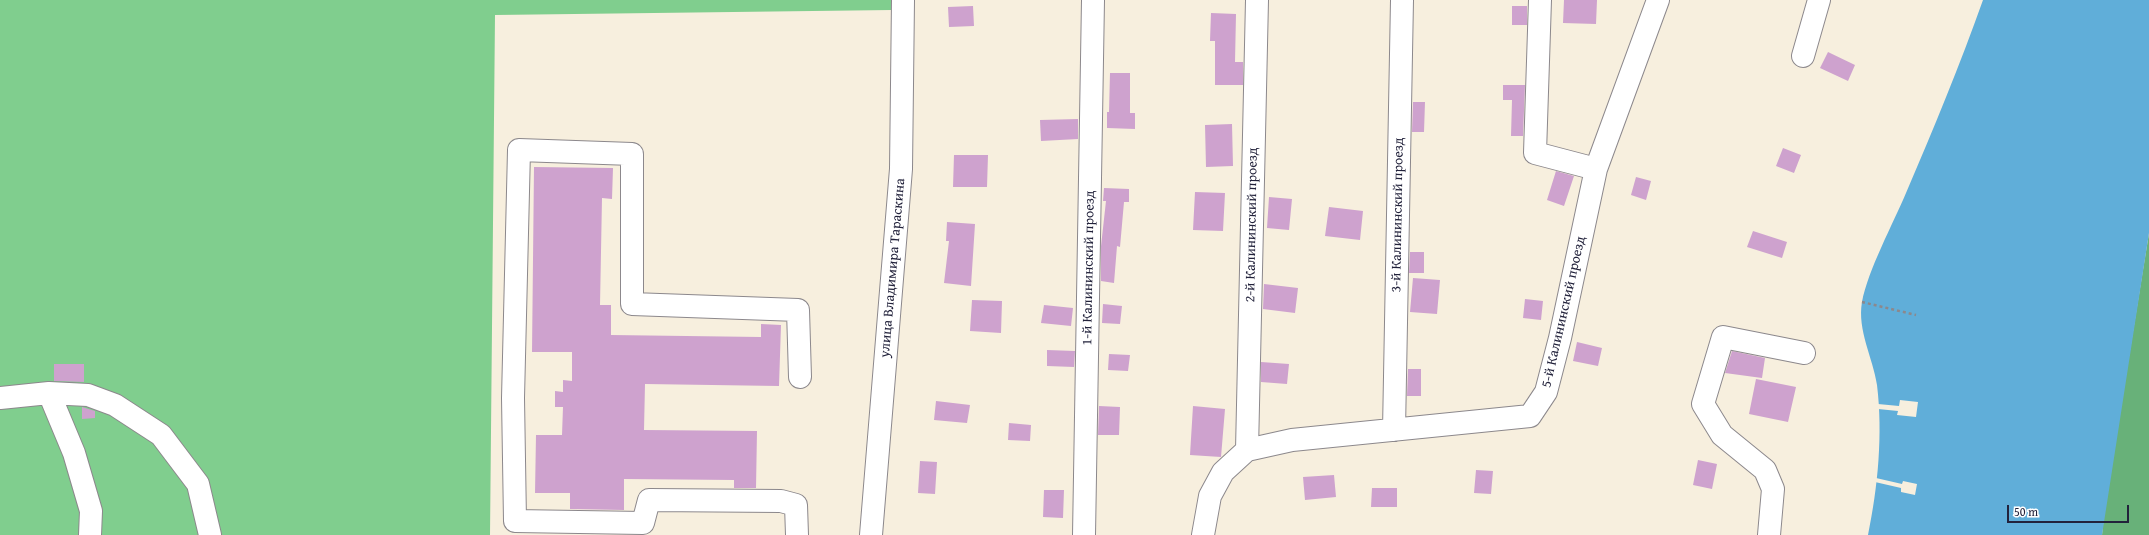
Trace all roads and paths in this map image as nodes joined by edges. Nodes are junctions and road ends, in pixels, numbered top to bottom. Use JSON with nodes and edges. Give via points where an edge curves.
{"nodes":[{"id":1,"x":903,"y":0,"type":"edge"},
{"id":2,"x":1093,"y":0,"type":"edge"},
{"id":3,"x":1257,"y":0,"type":"edge"},
{"id":4,"x":1402,"y":0,"type":"edge"},
{"id":5,"x":1540,"y":0,"type":"edge"},
{"id":6,"x":1658,"y":0,"type":"edge"},
{"id":7,"x":1819,"y":0,"type":"edge"},
{"id":8,"x":1803,"y":56,"type":"dead end"},
{"id":9,"x":1596,"y":169,"type":"junction"},
{"id":10,"x":1862,"y":302,"type":"dead end"},
{"id":11,"x":1916,"y":315,"type":"dead end"},
{"id":12,"x":1804,"y":353,"type":"dead end"},
{"id":13,"x":800,"y":377,"type":"dead end"},
{"id":14,"x":49,"y":393,"type":"junction"},
{"id":15,"x":0,"y":398,"type":"edge"},
{"id":16,"x":1394,"y":430,"type":"junction"},
{"id":17,"x":1247,"y":450,"type":"junction"},
{"id":18,"x":90,"y":535,"type":"edge"},
{"id":19,"x":210,"y":535,"type":"edge"},
{"id":20,"x":797,"y":535,"type":"edge"},
{"id":21,"x":870,"y":535,"type":"edge"},
{"id":22,"x":1084,"y":535,"type":"edge"},
{"id":23,"x":1203,"y":535,"type":"edge"},
{"id":24,"x":1769,"y":535,"type":"edge"}],
"edges":[{"from":1,"to":21,"type":"street","name":"улица Владимира Тараскина","via":[[901,169]]},
{"from":2,"to":22,"type":"street","name":"1-й Калининский проезд"},
{"from":3,"to":17,"type":"street","name":"2-й Калининский проезд"},
{"from":4,"to":16,"type":"street","name":"3-й Калининский проезд"},
{"from":5,"to":9,"type":"street","via":[[1535,153]]},
{"from":6,"to":9,"type":"street","name":"5-й Калининский проезд"},
{"from":7,"to":8,"type":"street"},
{"from":9,"to":16,"type":"street","name":"5-й Калининский проезд","via":[[1546,392],[1530,416]]},
{"from":10,"to":11,"type":"path"},
{"from":12,"to":24,"type":"street","via":[[1723,337],[1703,404],[1722,435],[1764,470],[1773,489]]},
{"from":13,"to":20,"type":"street","via":[[798,310],[632,304],[632,154],[519,150],[513,398],[514,521],[643,523],[649,500],[781,501],[796,505]]},
{"from":14,"to":15,"type":"street"},
{"from":14,"to":18,"type":"street","via":[[74,453],[91,511]]},
{"from":14,"to":19,"type":"street","via":[[88,395],[116,404],[161,435],[198,484]]},
{"from":16,"to":17,"type":"street","name":"5-й Калининский проезд","via":[[1292,440]]},
{"from":17,"to":23,"type":"street","name":"5-й Калининский проезд","via":[[1223,472],[1210,496]]}]}
